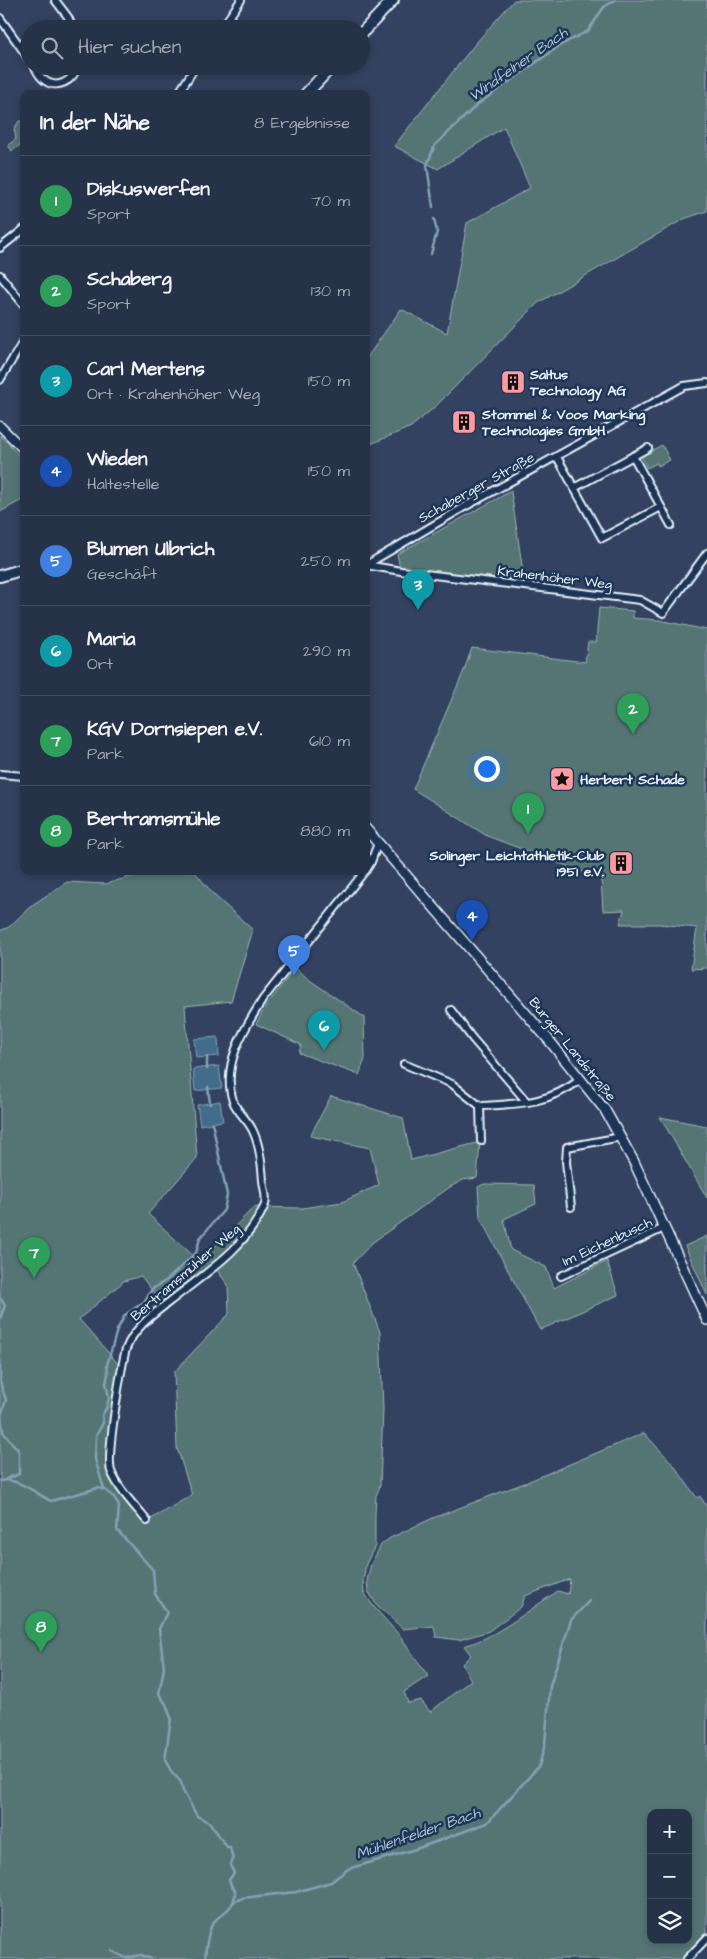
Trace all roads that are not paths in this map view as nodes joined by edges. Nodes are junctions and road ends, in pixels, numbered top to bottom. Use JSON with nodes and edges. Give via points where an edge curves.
{"nodes":[{"id":1,"x":55,"y":0,"type":"edge"},
{"id":2,"x":241,"y":0,"type":"edge"},
{"id":3,"x":393,"y":0,"type":"edge"},
{"id":4,"x":0,"y":18,"type":"edge"},
{"id":5,"x":69,"y":20,"type":"edge"},
{"id":6,"x":227,"y":20,"type":"edge"},
{"id":7,"x":370,"y":24,"type":"edge"},
{"id":8,"x":20,"y":46,"type":"edge"},
{"id":9,"x":40,"y":75,"type":"edge"},
{"id":10,"x":73,"y":75,"type":"edge"},
{"id":11,"x":190,"y":75,"type":"edge"},
{"id":12,"x":324,"y":75,"type":"edge"},
{"id":13,"x":181,"y":90,"type":"edge"},
{"id":14,"x":310,"y":90,"type":"edge"},
{"id":15,"x":20,"y":231,"type":"edge"},
{"id":16,"x":0,"y":248,"type":"edge"},
{"id":17,"x":0,"y":275,"type":"edge"},
{"id":18,"x":20,"y":300,"type":"edge"},
{"id":19,"x":20,"y":347,"type":"edge"},
{"id":20,"x":0,"y":380,"type":"edge"},
{"id":21,"x":707,"y":383,"type":"edge"},
{"id":22,"x":0,"y":426,"type":"edge"},
{"id":23,"x":20,"y":446,"type":"edge"},
{"id":24,"x":648,"y":448,"type":"dead end"},
{"id":25,"x":633,"y":456,"type":"junction"},
{"id":26,"x":557,"y":457,"type":"junction"},
{"id":27,"x":574,"y":488,"type":"junction"},
{"id":28,"x":661,"y":507,"type":"junction"},
{"id":29,"x":671,"y":525,"type":"dead end"},
{"id":30,"x":707,"y":554,"type":"edge"},
{"id":31,"x":370,"y":563,"type":"edge"},
{"id":32,"x":370,"y":566,"type":"edge"},
{"id":33,"x":20,"y":569,"type":"edge"},
{"id":34,"x":0,"y":576,"type":"edge"},
{"id":35,"x":0,"y":774,"type":"edge"},
{"id":36,"x":20,"y":776,"type":"edge"},
{"id":37,"x":370,"y":834,"type":"edge"},
{"id":38,"x":378,"y":843,"type":"junction"},
{"id":39,"x":370,"y":864,"type":"edge"},
{"id":40,"x":363,"y":875,"type":"edge"},
{"id":41,"x":451,"y":1010,"type":"dead end"},
{"id":42,"x":404,"y":1064,"type":"dead end"},
{"id":43,"x":581,"y":1079,"type":"junction"},
{"id":44,"x":527,"y":1102,"type":"junction"},
{"id":45,"x":480,"y":1106,"type":"junction"},
{"id":46,"x":621,"y":1137,"type":"junction"},
{"id":47,"x":481,"y":1141,"type":"dead end"},
{"id":48,"x":571,"y":1207,"type":"dead end"},
{"id":49,"x":664,"y":1228,"type":"junction"},
{"id":50,"x":561,"y":1276,"type":"dead end"},
{"id":51,"x":707,"y":1320,"type":"edge"},
{"id":52,"x":146,"y":1521,"type":"dead end"},
{"id":53,"x":707,"y":1938,"type":"edge"},
{"id":54,"x":687,"y":1959,"type":"edge"}],
"edges":[{"from":1,"to":5,"type":"street"},
{"from":2,"to":6,"type":"street"},
{"from":3,"to":7,"type":"main road"},
{"from":4,"to":8,"type":"street"},
{"from":9,"to":10,"type":"street","via":[[52,84],[68,81]]},
{"from":11,"to":13,"type":"street"},
{"from":12,"to":14,"type":"main road"},
{"from":15,"to":16,"type":"street"},
{"from":17,"to":18,"type":"street"},
{"from":19,"to":20,"type":"street"},
{"from":21,"to":26,"type":"street","name":"Schaberger Straße","via":[[684,386]]},
{"from":22,"to":23,"type":"street"},
{"from":24,"to":25,"type":"street"},
{"from":25,"to":27,"type":"street"},
{"from":25,"to":28,"type":"street"},
{"from":26,"to":27,"type":"street"},
{"from":26,"to":31,"type":"street","name":"Schaberger Straße"},
{"from":27,"to":28,"type":"street","via":[[602,538]]},
{"from":28,"to":29,"type":"street"},
{"from":30,"to":32,"type":"street","name":"Krahenhöher Weg","via":[[663,613],[640,600]]},
{"from":33,"to":34,"type":"main road"},
{"from":35,"to":36,"type":"street"},
{"from":37,"to":38,"type":"main road","name":"Burger Landstraße"},
{"from":38,"to":39,"type":"street","name":"Bertramsmühler Weg"},
{"from":38,"to":43,"type":"main road","name":"Burger Landstraße"},
{"from":40,"to":52,"type":"street","name":"Bertramsmühler Weg","via":[[263,999],[245,1028],[233,1058],[232,1095],[254,1135],[262,1166],[265,1207],[247,1235],[224,1258],[144,1322],[126,1349],[110,1466],[114,1479]]},
{"from":41,"to":44,"type":"street"},
{"from":42,"to":45,"type":"street","via":[[452,1084]]},
{"from":43,"to":44,"type":"street","via":[[544,1100]]},
{"from":43,"to":46,"type":"main road","name":"Burger Landstraße"},
{"from":44,"to":45,"type":"street"},
{"from":45,"to":47,"type":"street"},
{"from":46,"to":48,"type":"street","via":[[567,1147]]},
{"from":46,"to":49,"type":"main road","name":"Burger Landstraße"},
{"from":49,"to":50,"type":"street","name":"Im Eichenbusch"},
{"from":49,"to":51,"type":"main road","name":"Burger Landstraße"},
{"from":53,"to":54,"type":"street"}]}
